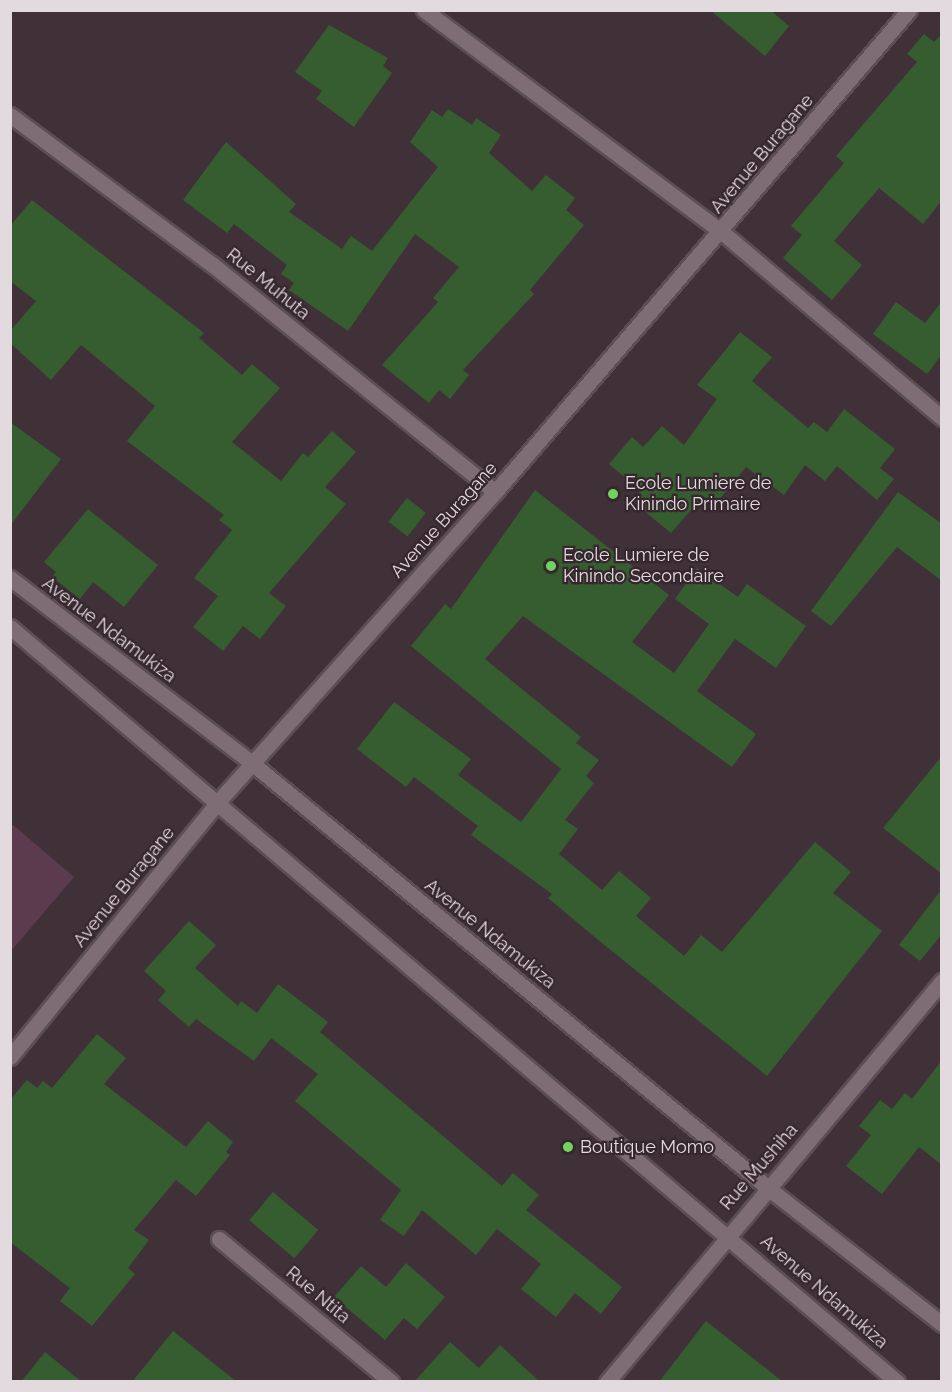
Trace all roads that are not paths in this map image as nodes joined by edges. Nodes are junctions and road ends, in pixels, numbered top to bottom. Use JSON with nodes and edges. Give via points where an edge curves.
{"nodes":[{"id":1,"x":424,"y":10,"type":"edge"},
{"id":2,"x":909,"y":10,"type":"edge"},
{"id":3,"x":10,"y":115,"type":"edge"},
{"id":4,"x":722,"y":232,"type":"junction"},
{"id":5,"x":942,"y":418,"type":"edge"},
{"id":6,"x":495,"y":492,"type":"junction"},
{"id":7,"x":10,"y":578,"type":"edge"},
{"id":8,"x":10,"y":627,"type":"edge"},
{"id":9,"x":253,"y":764,"type":"junction"},
{"id":10,"x":216,"y":804,"type":"junction"},
{"id":11,"x":942,"y":981,"type":"edge"},
{"id":12,"x":10,"y":1057,"type":"edge"},
{"id":13,"x":768,"y":1188,"type":"junction"},
{"id":14,"x":727,"y":1233,"type":"junction"},
{"id":15,"x":219,"y":1239,"type":"dead end"},
{"id":16,"x":942,"y":1324,"type":"edge"},
{"id":17,"x":391,"y":1382,"type":"edge"},
{"id":18,"x":607,"y":1382,"type":"edge"},
{"id":19,"x":897,"y":1382,"type":"edge"}],
"edges":[{"from":1,"to":4,"type":"street"},
{"from":2,"to":4,"type":"street","name":"Avenue Buragane"},
{"from":3,"to":6,"type":"street","name":"Rue Muhuta","via":[[213,265]]},
{"from":4,"to":5,"type":"street"},
{"from":4,"to":6,"type":"street","name":"Avenue Buragane"},
{"from":6,"to":9,"type":"street","name":"Avenue Buragane"},
{"from":7,"to":9,"type":"street","name":"Avenue Ndamukiza"},
{"from":8,"to":10,"type":"street","name":"Avenue Ndamukiza"},
{"from":9,"to":10,"type":"street","name":"Avenue Buragane"},
{"from":9,"to":13,"type":"street","name":"Avenue Ndamukiza"},
{"from":10,"to":12,"type":"street","name":"Avenue Buragane"},
{"from":10,"to":14,"type":"street","name":"Avenue Ndamukiza"},
{"from":11,"to":13,"type":"street","name":"Rue Mushiha"},
{"from":13,"to":14,"type":"street","name":"Rue Mushiha"},
{"from":13,"to":16,"type":"street","name":"Avenue Ndamukiza"},
{"from":14,"to":18,"type":"street","name":"Rue Mushiha"},
{"from":14,"to":19,"type":"street","name":"Avenue Ndamukiza"},
{"from":15,"to":17,"type":"street","name":"Rue Ntita"}]}
